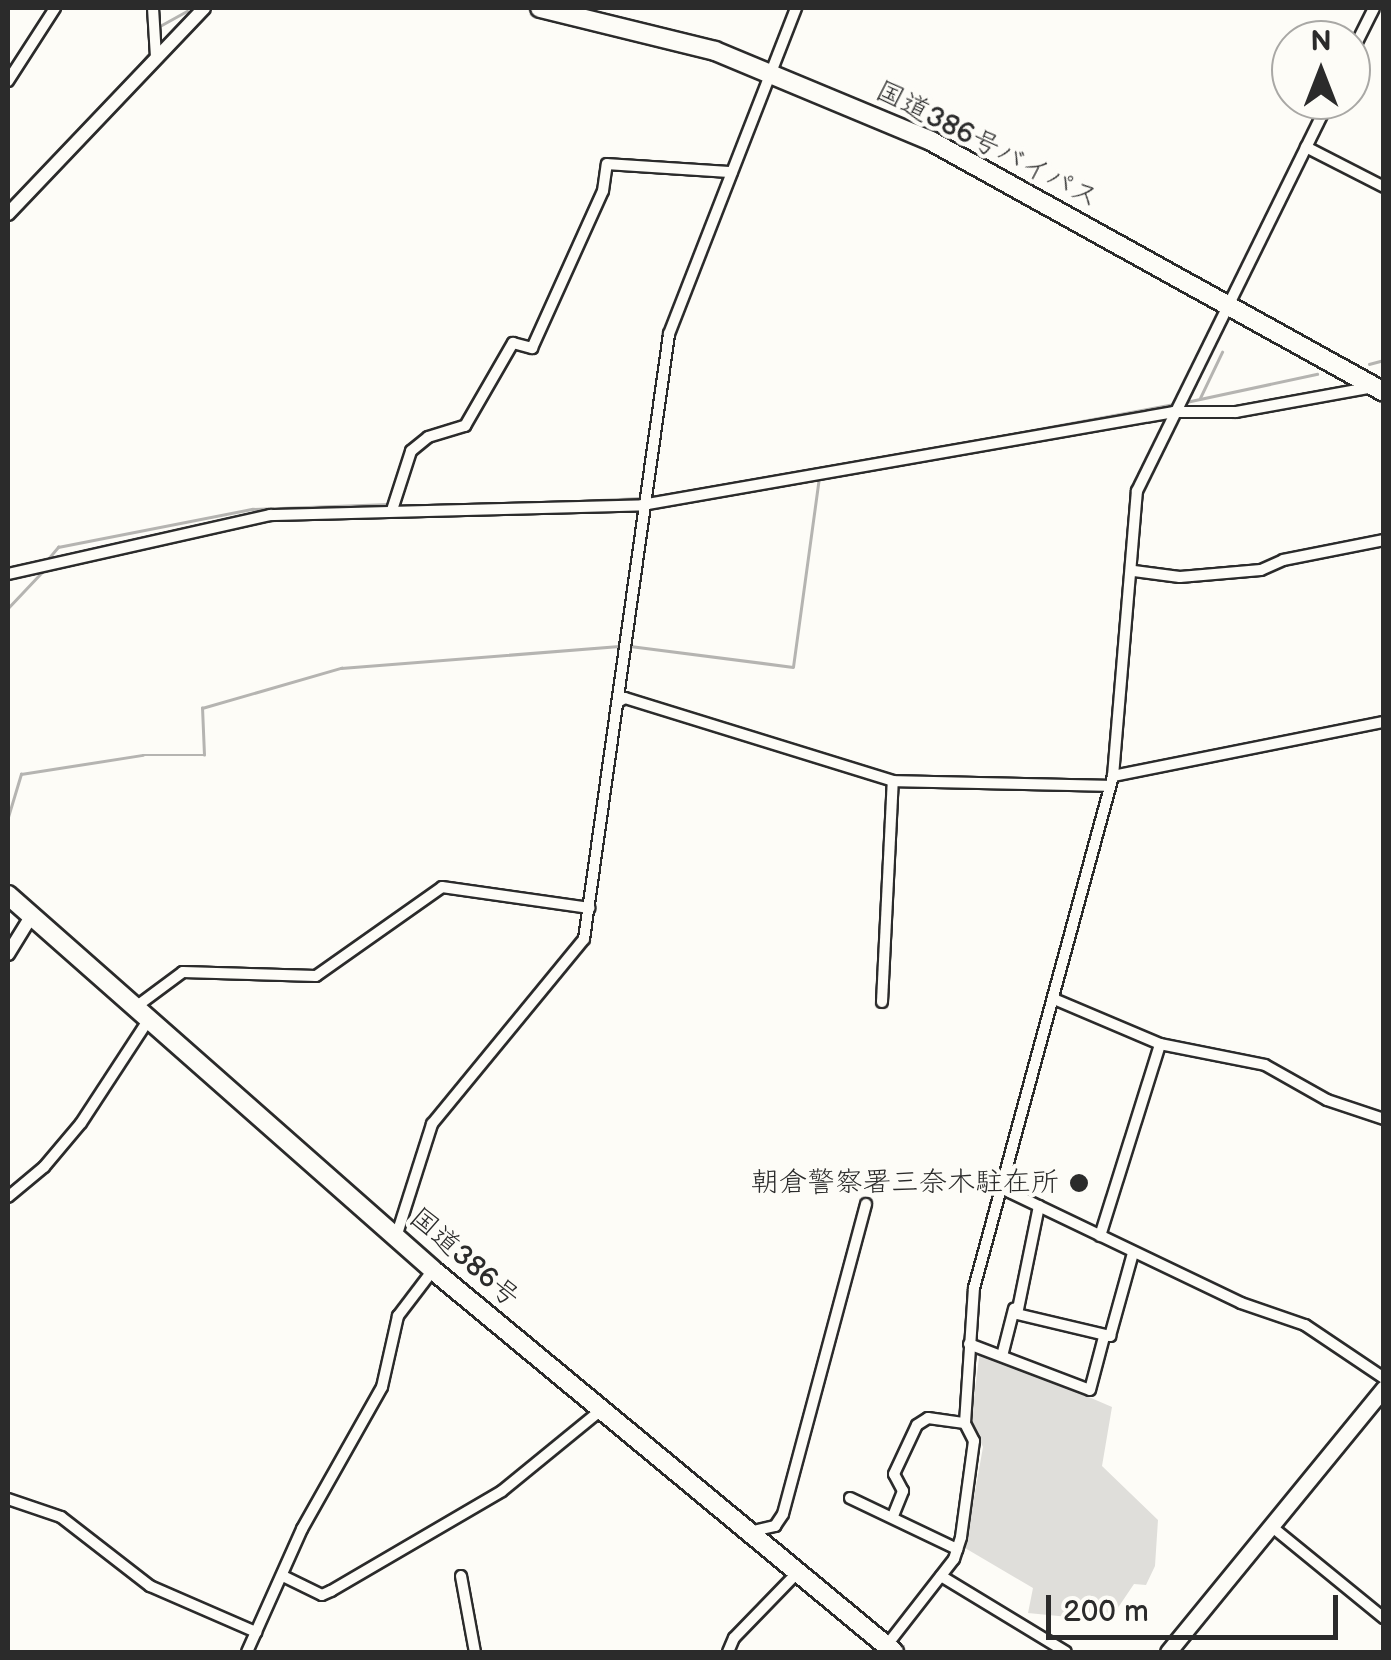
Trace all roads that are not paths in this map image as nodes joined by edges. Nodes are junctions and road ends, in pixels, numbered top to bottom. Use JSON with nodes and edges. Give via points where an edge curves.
{"nodes":[{"id":1,"x":56,"y":8,"type":"edge"},
{"id":2,"x":153,"y":8,"type":"edge"},
{"id":3,"x":204,"y":8,"type":"edge"},
{"id":4,"x":540,"y":8,"type":"edge"},
{"id":5,"x":796,"y":8,"type":"edge"},
{"id":6,"x":156,"y":58,"type":"junction"},
{"id":7,"x":772,"y":72,"type":"junction"},
{"id":8,"x":8,"y":81,"type":"edge"},
{"id":9,"x":1321,"y":120,"type":"edge"},
{"id":10,"x":1309,"y":149,"type":"junction"},
{"id":11,"x":732,"y":172,"type":"junction"},
{"id":12,"x":1384,"y":187,"type":"edge"},
{"id":13,"x":8,"y":213,"type":"edge"},
{"id":14,"x":1226,"y":305,"type":"junction"},
{"id":15,"x":1380,"y":388,"type":"edge"},
{"id":16,"x":1174,"y":412,"type":"junction"},
{"id":17,"x":642,"y":505,"type":"junction"},
{"id":18,"x":392,"y":510,"type":"junction"},
{"id":19,"x":1384,"y":540,"type":"edge"},
{"id":20,"x":1134,"y":572,"type":"junction"},
{"id":21,"x":8,"y":574,"type":"edge"},
{"id":22,"x":618,"y":702,"type":"junction"},
{"id":23,"x":1384,"y":722,"type":"edge"},
{"id":24,"x":893,"y":781,"type":"junction"},
{"id":25,"x":1112,"y":781,"type":"junction"},
{"id":26,"x":8,"y":895,"type":"edge"},
{"id":27,"x":590,"y":908,"type":"junction"},
{"id":28,"x":32,"y":916,"type":"junction"},
{"id":29,"x":8,"y":954,"type":"edge"},
{"id":30,"x":1054,"y":1000,"type":"junction"},
{"id":31,"x":882,"y":1002,"type":"dead end"},
{"id":32,"x":143,"y":1012,"type":"junction"},
{"id":33,"x":1160,"y":1044,"type":"junction"},
{"id":34,"x":1384,"y":1119,"type":"edge"},
{"id":35,"x":1000,"y":1186,"type":"junction"},
{"id":36,"x":8,"y":1196,"type":"edge"},
{"id":37,"x":866,"y":1204,"type":"dead end"},
{"id":38,"x":1039,"y":1206,"type":"junction"},
{"id":39,"x":1100,"y":1236,"type":"junction"},
{"id":40,"x":396,"y":1237,"type":"junction"},
{"id":41,"x":1133,"y":1253,"type":"junction"},
{"id":42,"x":433,"y":1270,"type":"junction"},
{"id":43,"x":1014,"y":1308,"type":"junction"},
{"id":44,"x":1104,"y":1337,"type":"junction"},
{"id":45,"x":970,"y":1344,"type":"junction"},
{"id":46,"x":1002,"y":1356,"type":"junction"},
{"id":47,"x":1384,"y":1378,"type":"edge"},
{"id":48,"x":1384,"y":1388,"type":"edge"},
{"id":49,"x":600,"y":1410,"type":"junction"},
{"id":50,"x":965,"y":1423,"type":"junction"},
{"id":51,"x":850,"y":1498,"type":"dead end"},
{"id":52,"x":8,"y":1499,"type":"edge"},
{"id":53,"x":893,"y":1516,"type":"junction"},
{"id":54,"x":1271,"y":1526,"type":"junction"},
{"id":55,"x":753,"y":1531,"type":"junction"},
{"id":56,"x":958,"y":1549,"type":"junction"},
{"id":57,"x":800,"y":1569,"type":"junction"},
{"id":58,"x":461,"y":1576,"type":"dead end"},
{"id":59,"x":941,"y":1576,"type":"junction"},
{"id":60,"x":285,"y":1577,"type":"junction"},
{"id":61,"x":1384,"y":1618,"type":"edge"},
{"id":62,"x":256,"y":1632,"type":"junction"},
{"id":63,"x":890,"y":1649,"type":"edge"},
{"id":64,"x":247,"y":1652,"type":"edge"},
{"id":65,"x":475,"y":1652,"type":"edge"},
{"id":66,"x":728,"y":1652,"type":"edge"},
{"id":67,"x":1066,"y":1652,"type":"edge"},
{"id":68,"x":1168,"y":1652,"type":"edge"}],
"edges":[{"from":1,"to":8,"type":"street"},
{"from":2,"to":6,"type":"street"},
{"from":3,"to":6,"type":"street"},
{"from":4,"to":7,"type":"highway","name":"国道386号バイパス","via":[[716,50]]},
{"from":5,"to":7,"type":"street"},
{"from":6,"to":13,"type":"street","via":[[102,122]]},
{"from":7,"to":11,"type":"street"},
{"from":7,"to":14,"type":"highway","name":"国道386号バイパス","via":[[930,141]]},
{"from":9,"to":10,"type":"street"},
{"from":10,"to":12,"type":"street"},
{"from":10,"to":14,"type":"street"},
{"from":11,"to":17,"type":"street","via":[[673,318]]},
{"from":11,"to":18,"type":"street","via":[[607,164],[603,191],[532,348],[513,343],[465,426],[411,451]]},
{"from":14,"to":15,"type":"highway","name":"国道386号バイパス"},
{"from":14,"to":16,"type":"street"},
{"from":15,"to":16,"type":"street","via":[[1236,412]]},
{"from":16,"to":17,"type":"street"},
{"from":16,"to":20,"type":"street","via":[[1137,491]]},
{"from":17,"to":18,"type":"street","via":[[421,516]]},
{"from":17,"to":22,"type":"street"},
{"from":18,"to":21,"type":"street","via":[[238,520]]},
{"from":19,"to":20,"type":"street","via":[[1261,570],[1180,578]]},
{"from":20,"to":25,"type":"street"},
{"from":22,"to":24,"type":"street","via":[[625,698]]},
{"from":22,"to":27,"type":"street"},
{"from":23,"to":25,"type":"street"},
{"from":24,"to":25,"type":"street"},
{"from":24,"to":31,"type":"street"},
{"from":25,"to":30,"type":"street"},
{"from":26,"to":28,"type":"highway","name":"国道386号"},
{"from":27,"to":32,"type":"street","via":[[442,887],[316,976],[183,972]]},
{"from":27,"to":40,"type":"street","via":[[584,939],[558,978],[424,1136]]},
{"from":28,"to":29,"type":"street"},
{"from":28,"to":32,"type":"highway","name":"国道386号"},
{"from":30,"to":33,"type":"street"},
{"from":30,"to":35,"type":"street"},
{"from":32,"to":36,"type":"street","via":[[81,1123]]},
{"from":32,"to":40,"type":"highway","name":"国道386号"},
{"from":33,"to":34,"type":"street","via":[[1265,1064],[1327,1100]]},
{"from":33,"to":39,"type":"street"},
{"from":35,"to":38,"type":"street"},
{"from":35,"to":45,"type":"street","via":[[974,1288]]},
{"from":37,"to":55,"type":"street","via":[[783,1514],[775,1526]]},
{"from":38,"to":39,"type":"street"},
{"from":38,"to":43,"type":"street"},
{"from":39,"to":41,"type":"street"},
{"from":40,"to":42,"type":"highway","name":"国道386号"},
{"from":41,"to":44,"type":"street","via":[[1110,1336]]},
{"from":41,"to":47,"type":"street","via":[[1305,1325]]},
{"from":42,"to":49,"type":"highway","name":"国道386号"},
{"from":42,"to":60,"type":"street","via":[[398,1316],[382,1388],[302,1529]]},
{"from":43,"to":44,"type":"street"},
{"from":43,"to":46,"type":"street"},
{"from":44,"to":46,"type":"street","via":[[1090,1390]]},
{"from":45,"to":46,"type":"street"},
{"from":45,"to":50,"type":"street"},
{"from":48,"to":54,"type":"main road"},
{"from":49,"to":55,"type":"highway","name":"国道386号"},
{"from":49,"to":60,"type":"street","via":[[502,1491],[331,1591],[322,1595]]},
{"from":50,"to":53,"type":"street","via":[[928,1418],[917,1425],[894,1474],[904,1491]]},
{"from":50,"to":56,"type":"street","via":[[974,1442]]},
{"from":51,"to":53,"type":"street"},
{"from":52,"to":62,"type":"street","via":[[61,1517],[150,1586]]},
{"from":53,"to":56,"type":"street"},
{"from":54,"to":61,"type":"street"},
{"from":54,"to":68,"type":"main road"},
{"from":55,"to":57,"type":"highway","name":"国道386号"},
{"from":56,"to":59,"type":"street"},
{"from":57,"to":63,"type":"highway","name":"国道386号"},
{"from":57,"to":66,"type":"street"},
{"from":58,"to":65,"type":"street"},
{"from":59,"to":63,"type":"street"},
{"from":59,"to":67,"type":"street"},
{"from":60,"to":62,"type":"street"},
{"from":62,"to":64,"type":"street"}]}
